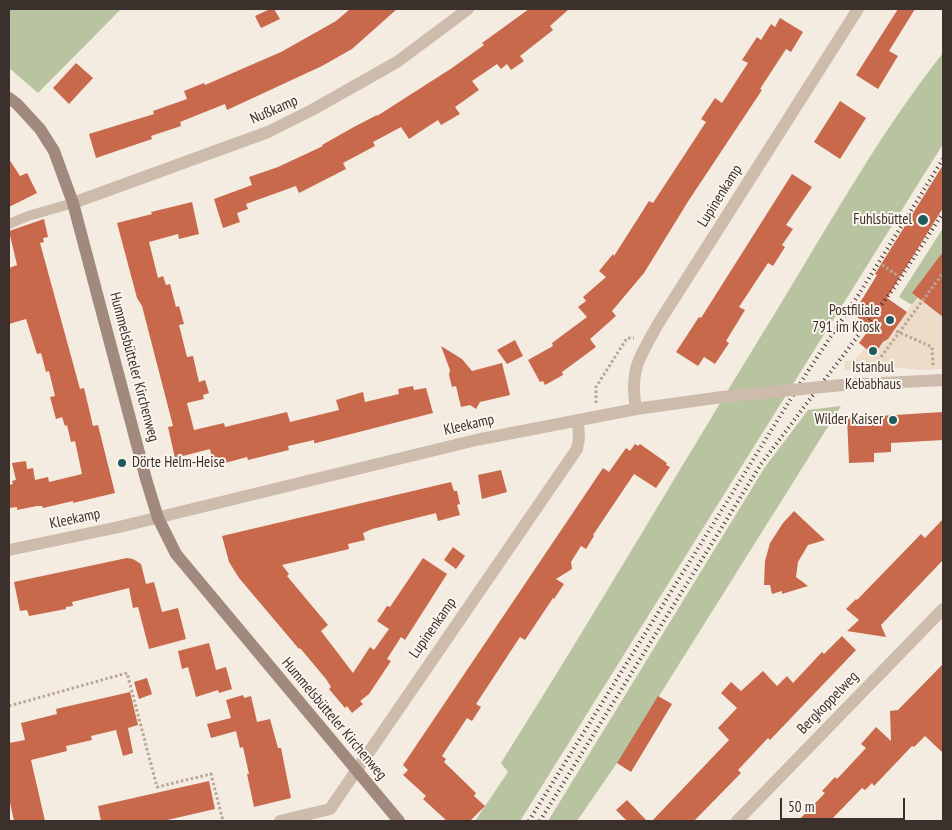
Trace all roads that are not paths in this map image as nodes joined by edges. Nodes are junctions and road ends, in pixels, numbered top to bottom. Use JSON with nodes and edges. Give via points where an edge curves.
{"nodes":[{"id":1,"x":468,"y":9,"type":"edge"},
{"id":2,"x":858,"y":9,"type":"edge"},
{"id":3,"x":9,"y":98,"type":"edge"},
{"id":4,"x":73,"y":203,"type":"junction"},
{"id":5,"x":9,"y":224,"type":"edge"},
{"id":6,"x":943,"y":380,"type":"edge"},
{"id":7,"x":636,"y":409,"type":"junction"},
{"id":8,"x":578,"y":420,"type":"junction"},
{"id":9,"x":158,"y":518,"type":"junction"},
{"id":10,"x":9,"y":550,"type":"edge"},
{"id":11,"x":943,"y":609,"type":"edge"},
{"id":12,"x":356,"y":770,"type":"junction"},
{"id":13,"x":280,"y":821,"type":"edge"},
{"id":14,"x":399,"y":821,"type":"edge"},
{"id":15,"x":737,"y":821,"type":"edge"}],
"edges":[{"from":1,"to":4,"type":"street","name":"Nußkamp","via":[[397,62],[268,132]]},
{"from":2,"to":7,"type":"street","name":"Lupinenkamp","via":[[651,338],[635,368]]},
{"from":3,"to":4,"type":"street","name":"Hummelsbütteler Kirchenweg","via":[[40,129],[54,151]]},
{"from":4,"to":5,"type":"lane"},
{"from":4,"to":9,"type":"street","name":"Hummelsbütteler Kirchenweg"},
{"from":6,"to":7,"type":"street","name":"Kleekamp","bridge":true,"via":[[842,385]]},
{"from":7,"to":8,"type":"street","name":"Kleekamp"},
{"from":8,"to":9,"type":"street","name":"Kleekamp","via":[[476,440]]},
{"from":8,"to":12,"type":"street","name":"Lupinenkamp","via":[[577,449]]},
{"from":9,"to":10,"type":"street","name":"Kleekamp"},
{"from":9,"to":12,"type":"street","name":"Hummelsbütteler Kirchenweg","via":[[176,554]]},
{"from":11,"to":15,"type":"street","name":"Bergkoppelweg"},
{"from":12,"to":13,"type":"street","name":"Lupinenkamp","via":[[330,808]]},
{"from":12,"to":14,"type":"street","name":"Hummelsbütteler Kirchenweg"}]}
